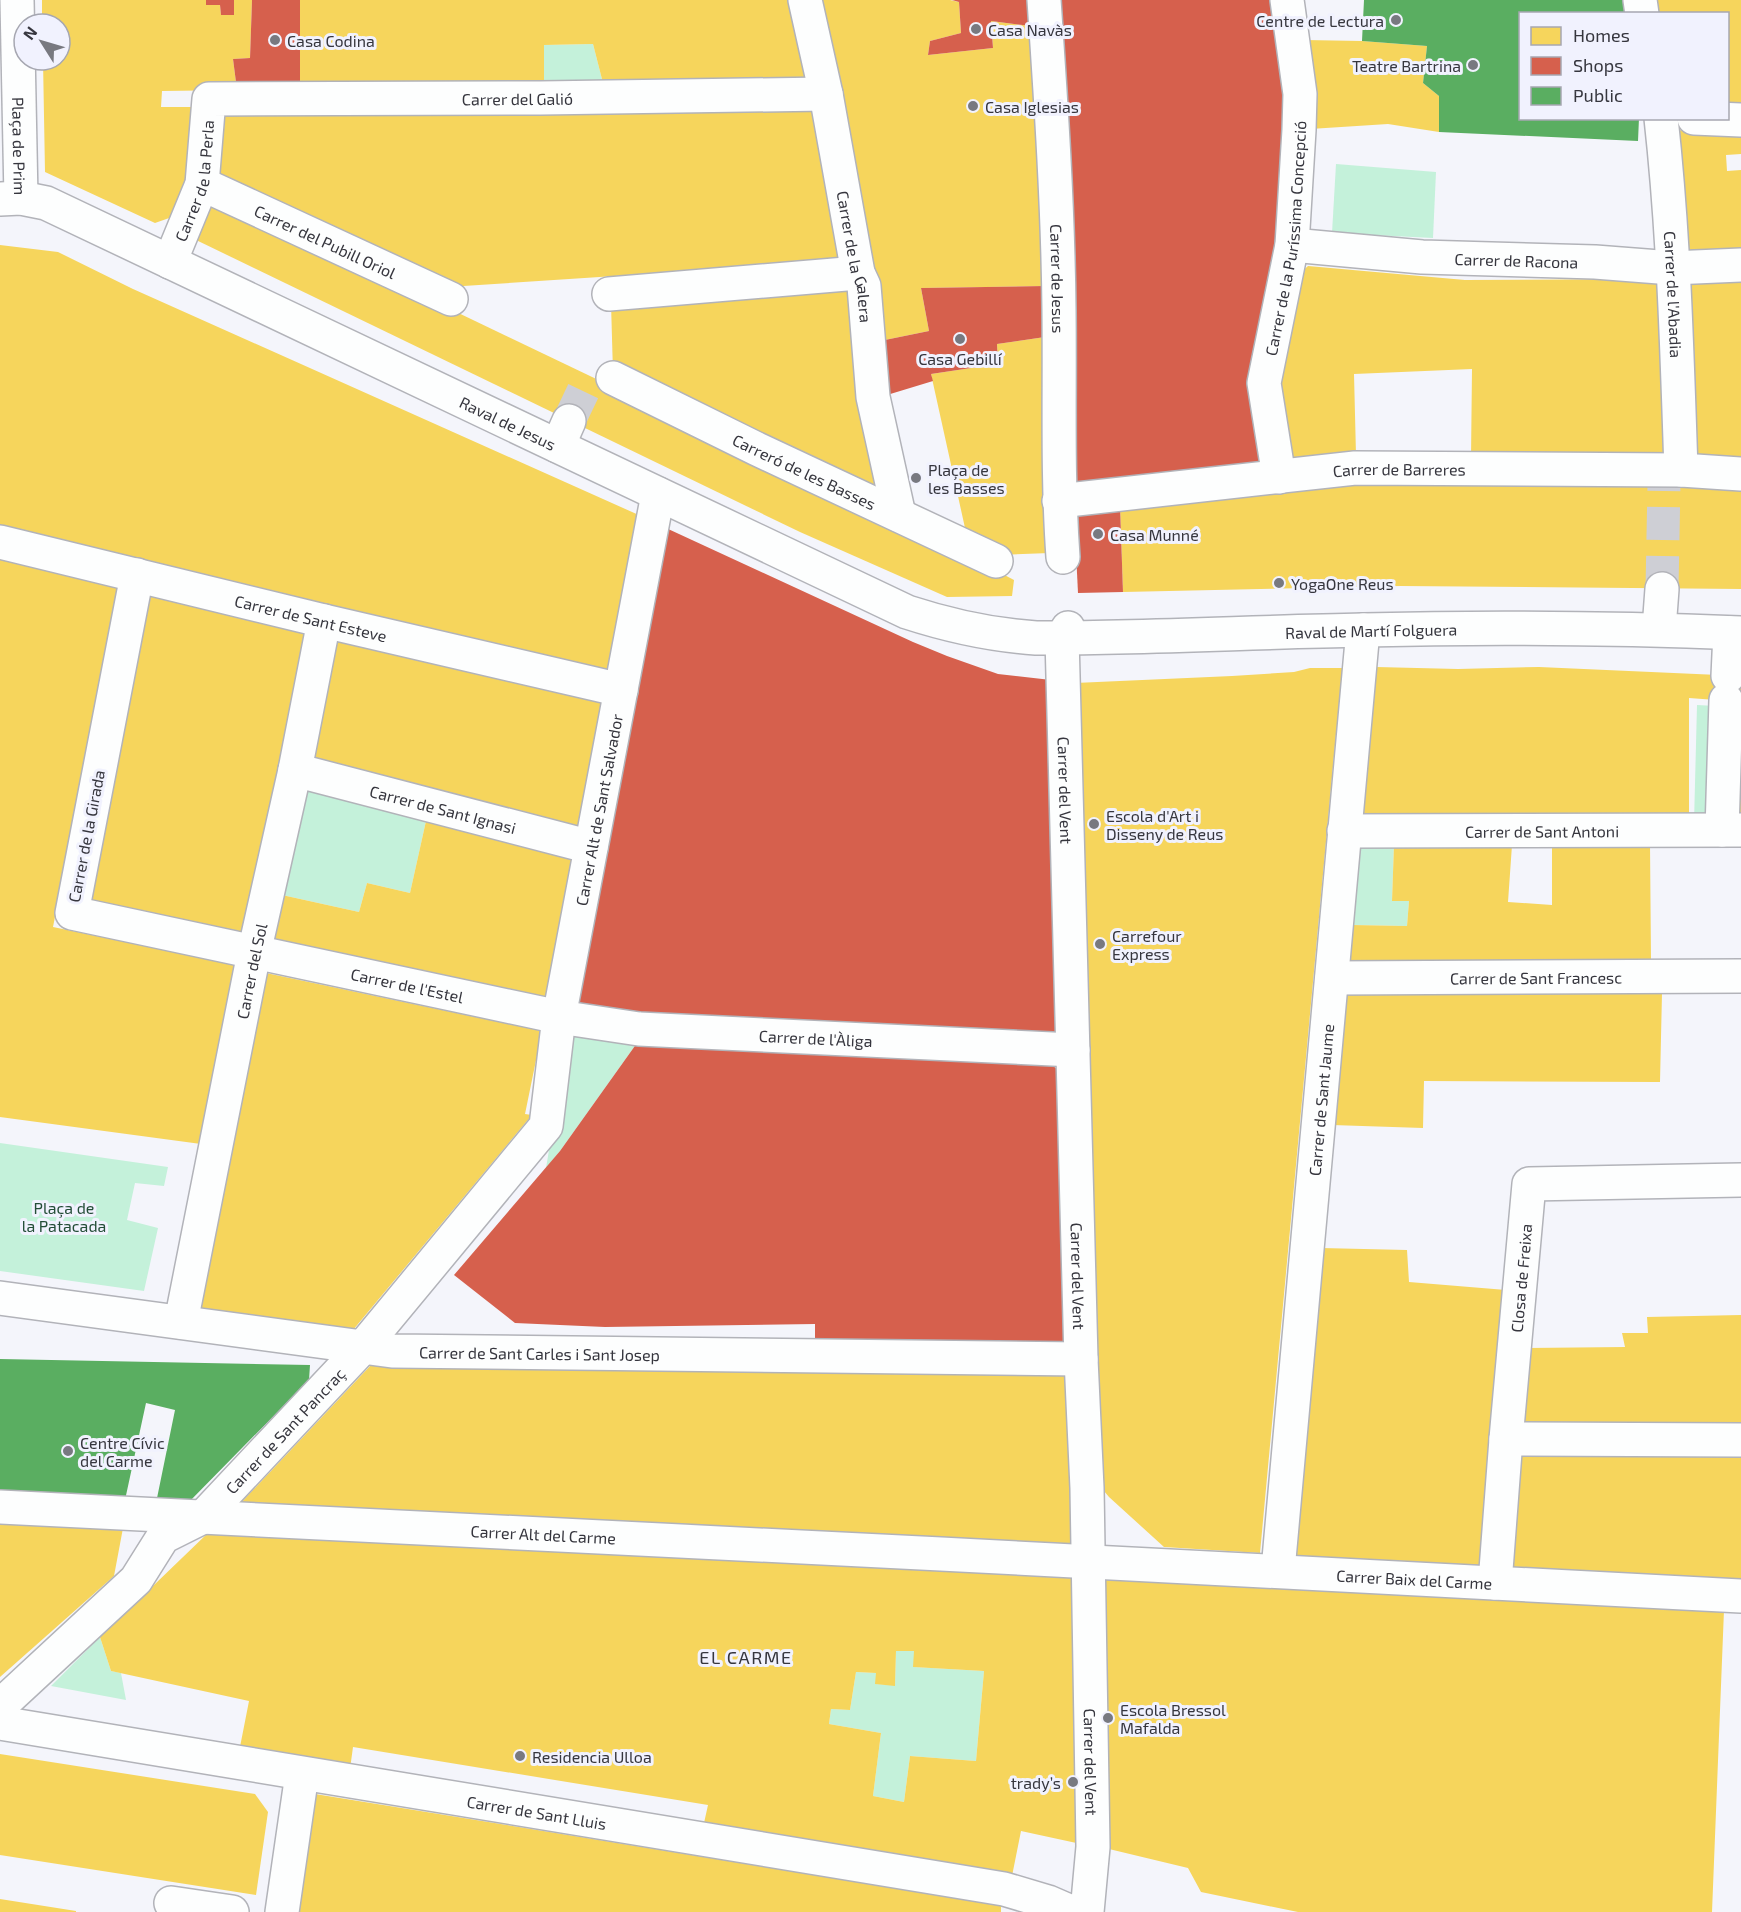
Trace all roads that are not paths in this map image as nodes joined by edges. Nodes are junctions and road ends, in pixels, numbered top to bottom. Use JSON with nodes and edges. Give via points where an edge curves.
{"nodes":[{"id":1,"x":17,"y":0,"type":"edge"},
{"id":2,"x":805,"y":0,"type":"edge"},
{"id":3,"x":1044,"y":0,"type":"edge"},
{"id":4,"x":1287,"y":0,"type":"edge"},
{"id":5,"x":826,"y":94,"type":"junction"},
{"id":6,"x":209,"y":99,"type":"joint"},
{"id":7,"x":1661,"y":120,"type":"edge"},
{"id":8,"x":201,"y":184,"type":"junction"},
{"id":9,"x":11,"y":198,"type":"edge"},
{"id":10,"x":1292,"y":245,"type":"junction"},
{"id":11,"x":170,"y":262,"type":"junction"},
{"id":12,"x":1741,"y":265,"type":"edge"},
{"id":13,"x":1672,"y":268,"type":"junction"},
{"id":14,"x":858,"y":273,"type":"junction"},
{"id":15,"x":609,"y":294,"type":"dead end"},
{"id":16,"x":451,"y":299,"type":"dead end"},
{"id":17,"x":613,"y":378,"type":"dead end"},
{"id":18,"x":1741,"y":474,"type":"edge"},
{"id":19,"x":1670,"y":475,"type":"junction"},
{"id":20,"x":1279,"y":477,"type":"junction"},
{"id":21,"x":658,"y":494,"type":"junction"},
{"id":22,"x":1059,"y":501,"type":"junction"},
{"id":23,"x":899,"y":515,"type":"junction"},
{"id":24,"x":0,"y":542,"type":"edge"},
{"id":25,"x":1062,"y":557,"type":"dead end"},
{"id":26,"x":996,"y":561,"type":"dead end"},
{"id":27,"x":137,"y":575,"type":"junction"},
{"id":28,"x":1662,"y":589,"type":"tunnel mouth"},
{"id":29,"x":324,"y":621,"type":"junction"},
{"id":30,"x":1659,"y":629,"type":"junction"},
{"id":31,"x":1363,"y":630,"type":"junction"},
{"id":32,"x":1065,"y":633,"type":"junction"},
{"id":33,"x":1735,"y":633,"type":"edge"},
{"id":34,"x":1000,"y":635,"type":"joint"},
{"id":35,"x":621,"y":690,"type":"junction"},
{"id":36,"x":295,"y":770,"type":"junction"},
{"id":37,"x":1732,"y":830,"type":"edge"},
{"id":38,"x":1344,"y":831,"type":"junction"},
{"id":39,"x":591,"y":847,"type":"junction"},
{"id":40,"x":254,"y":953,"type":"junction"},
{"id":41,"x":1741,"y":976,"type":"edge"},
{"id":42,"x":1332,"y":978,"type":"junction"},
{"id":43,"x":559,"y":1017,"type":"junction"},
{"id":44,"x":1073,"y":1050,"type":"junction"},
{"id":45,"x":546,"y":1126,"type":"joint"},
{"id":46,"x":1741,"y":1180,"type":"edge"},
{"id":47,"x":0,"y":1298,"type":"edge"},
{"id":48,"x":181,"y":1322,"type":"junction"},
{"id":49,"x":363,"y":1347,"type":"junction"},
{"id":50,"x":1081,"y":1359,"type":"junction"},
{"id":51,"x":1506,"y":1439,"type":"junction"},
{"id":52,"x":1741,"y":1440,"type":"edge"},
{"id":53,"x":0,"y":1507,"type":"edge"},
{"id":54,"x":203,"y":1517,"type":"junction"},
{"id":55,"x":1087,"y":1563,"type":"junction"},
{"id":56,"x":1278,"y":1570,"type":"junction"},
{"id":57,"x":1496,"y":1583,"type":"junction"},
{"id":58,"x":1741,"y":1596,"type":"edge"},
{"id":59,"x":0,"y":1706,"type":"edge"},
{"id":60,"x":0,"y":1723,"type":"edge"},
{"id":61,"x":302,"y":1774,"type":"junction"},
{"id":62,"x":171,"y":1903,"type":"dead end"},
{"id":63,"x":1050,"y":1909,"type":"edge"},
{"id":64,"x":232,"y":1912,"type":"edge"},
{"id":65,"x":282,"y":1912,"type":"edge"},
{"id":66,"x":1087,"y":1912,"type":"edge"}],
"edges":[{"from":1,"to":9,"type":"street","name":"Plaça de Prim"},
{"from":2,"to":5,"type":"street","name":"Carrer de la Galera"},
{"from":3,"to":22,"type":"street","name":"Carrer de Jesus","via":[[1056,177]]},
{"from":4,"to":10,"type":"street","name":"Carrer de la Puríssima Concepció","via":[[1300,94]]},
{"from":5,"to":6,"type":"street","name":"Carrer del Galió"},
{"from":5,"to":14,"type":"street","name":"Carrer de la Galera"},
{"from":6,"to":8,"type":"street","name":"Carrer de la Perla"},
{"from":7,"to":13,"type":"street","name":"Carrer de l'Abadia"},
{"from":8,"to":11,"type":"street","name":"Carrer de la Perla"},
{"from":8,"to":16,"type":"street","name":"Carrer del Pubill Oriol"},
{"from":9,"to":11,"type":"street","name":"Raval de Jesus","via":[[46,203]]},
{"from":10,"to":13,"type":"street","name":"Carrer de Racona","via":[[1422,257]]},
{"from":10,"to":20,"type":"street","name":"Carrer de la Puríssima Concepció","via":[[1264,383]]},
{"from":11,"to":21,"type":"street","name":"Raval de Jesus","via":[[563,434]]},
{"from":12,"to":13,"type":"street","name":"Carrer de Racona"},
{"from":13,"to":19,"type":"street","name":"Carrer de l'Abadia"},
{"from":14,"to":15,"type":"street"},
{"from":14,"to":23,"type":"street","name":"Carrer de la Galera","via":[[864,286],[873,397]]},
{"from":17,"to":23,"type":"street","name":"Carreró de les Basses"},
{"from":18,"to":19,"type":"street","name":"Carrer de Barreres"},
{"from":19,"to":20,"type":"street","name":"Carrer de Barreres","via":[[1356,468]]},
{"from":20,"to":22,"type":"street","name":"Carrer de Barreres"},
{"from":21,"to":34,"type":"street","name":"Raval de Jesus","via":[[907,612],[947,625]]},
{"from":21,"to":35,"type":"street","name":"Carrer Alt de Sant Salvador"},
{"from":22,"to":25,"type":"street","name":"Carrer de Jesus"},
{"from":23,"to":26,"type":"street","name":"Carreró de les Basses"},
{"from":24,"to":27,"type":"street","name":"Carrer de Sant Esteve"},
{"from":27,"to":29,"type":"street","name":"Carrer de Sant Esteve"},
{"from":27,"to":40,"type":"street","name":"Carrer de la Girada","via":[[72,913]]},
{"from":28,"to":30,"type":"street"},
{"from":29,"to":35,"type":"street","name":"Carrer de Sant Esteve"},
{"from":29,"to":36,"type":"street","name":"Carrer del Sol"},
{"from":30,"to":31,"type":"street","name":"Raval de Martí Folguera"},
{"from":30,"to":33,"type":"street","name":"Raval de Martí Folguera"},
{"from":31,"to":32,"type":"street","name":"Raval de Martí Folguera"},
{"from":31,"to":38,"type":"street","name":"Carrer de Sant Jaume"},
{"from":32,"to":34,"type":"street","name":"Raval de Martí Folguera"},
{"from":32,"to":44,"type":"street","name":"Carrer del Vent"},
{"from":33,"to":37,"type":"street","via":[[1727,688]]},
{"from":35,"to":39,"type":"street","name":"Carrer Alt de Sant Salvador"},
{"from":36,"to":39,"type":"street","name":"Carrer de Sant Ignasi"},
{"from":36,"to":40,"type":"street","name":"Carrer del Sol"},
{"from":37,"to":38,"type":"street","name":"Carrer de Sant Antoni"},
{"from":38,"to":42,"type":"street","name":"Carrer de Sant Jaume"},
{"from":39,"to":43,"type":"street","name":"Carrer Alt de Sant Salvador"},
{"from":40,"to":43,"type":"street","name":"Carrer de l'Estel"},
{"from":40,"to":48,"type":"street","name":"Carrer del Sol"},
{"from":41,"to":42,"type":"street","name":"Carrer de Sant Francesc"},
{"from":42,"to":56,"type":"street","name":"Carrer de Sant Jaume"},
{"from":43,"to":44,"type":"street","name":"Carrer de l'Àliga","via":[[639,1029]]},
{"from":43,"to":45,"type":"street","name":"Carrer Alt de Sant Salvador"},
{"from":44,"to":50,"type":"street","name":"Carrer del Vent"},
{"from":45,"to":49,"type":"street","name":"Carrer de Sant Pancraç"},
{"from":46,"to":51,"type":"street","name":"Closa de Freixa","via":[[1529,1184]]},
{"from":47,"to":48,"type":"street","name":"Carrer de Sant Carles i Sant Josep"},
{"from":48,"to":49,"type":"street","name":"Carrer de Sant Carles i Sant Josep"},
{"from":49,"to":50,"type":"street","name":"Carrer de Sant Carles i Sant Josep","via":[[392,1351]]},
{"from":49,"to":54,"type":"street","name":"Carrer de Sant Pancraç"},
{"from":50,"to":55,"type":"street","name":"Carrer del Vent"},
{"from":51,"to":52,"type":"street"},
{"from":51,"to":57,"type":"street","name":"Closa de Freixa"},
{"from":53,"to":54,"type":"street","name":"Carrer Alt del Carme"},
{"from":54,"to":55,"type":"street","name":"Carrer Alt del Carme"},
{"from":54,"to":59,"type":"street","name":"Carrer de Sant Pancraç","via":[[163,1537],[136,1580]]},
{"from":55,"to":56,"type":"street","name":"Carrer Baix del Carme"},
{"from":55,"to":66,"type":"street","name":"Carrer del Vent","via":[[1093,1846]]},
{"from":56,"to":57,"type":"street","name":"Carrer Baix del Carme"},
{"from":57,"to":58,"type":"street","name":"Carrer Baix del Carme"},
{"from":60,"to":61,"type":"street","name":"Carrer de Sant Lluis"},
{"from":61,"to":63,"type":"street","name":"Carrer de Sant Lluis","via":[[1004,1888]]},
{"from":61,"to":65,"type":"street"},
{"from":62,"to":64,"type":"street"}]}
